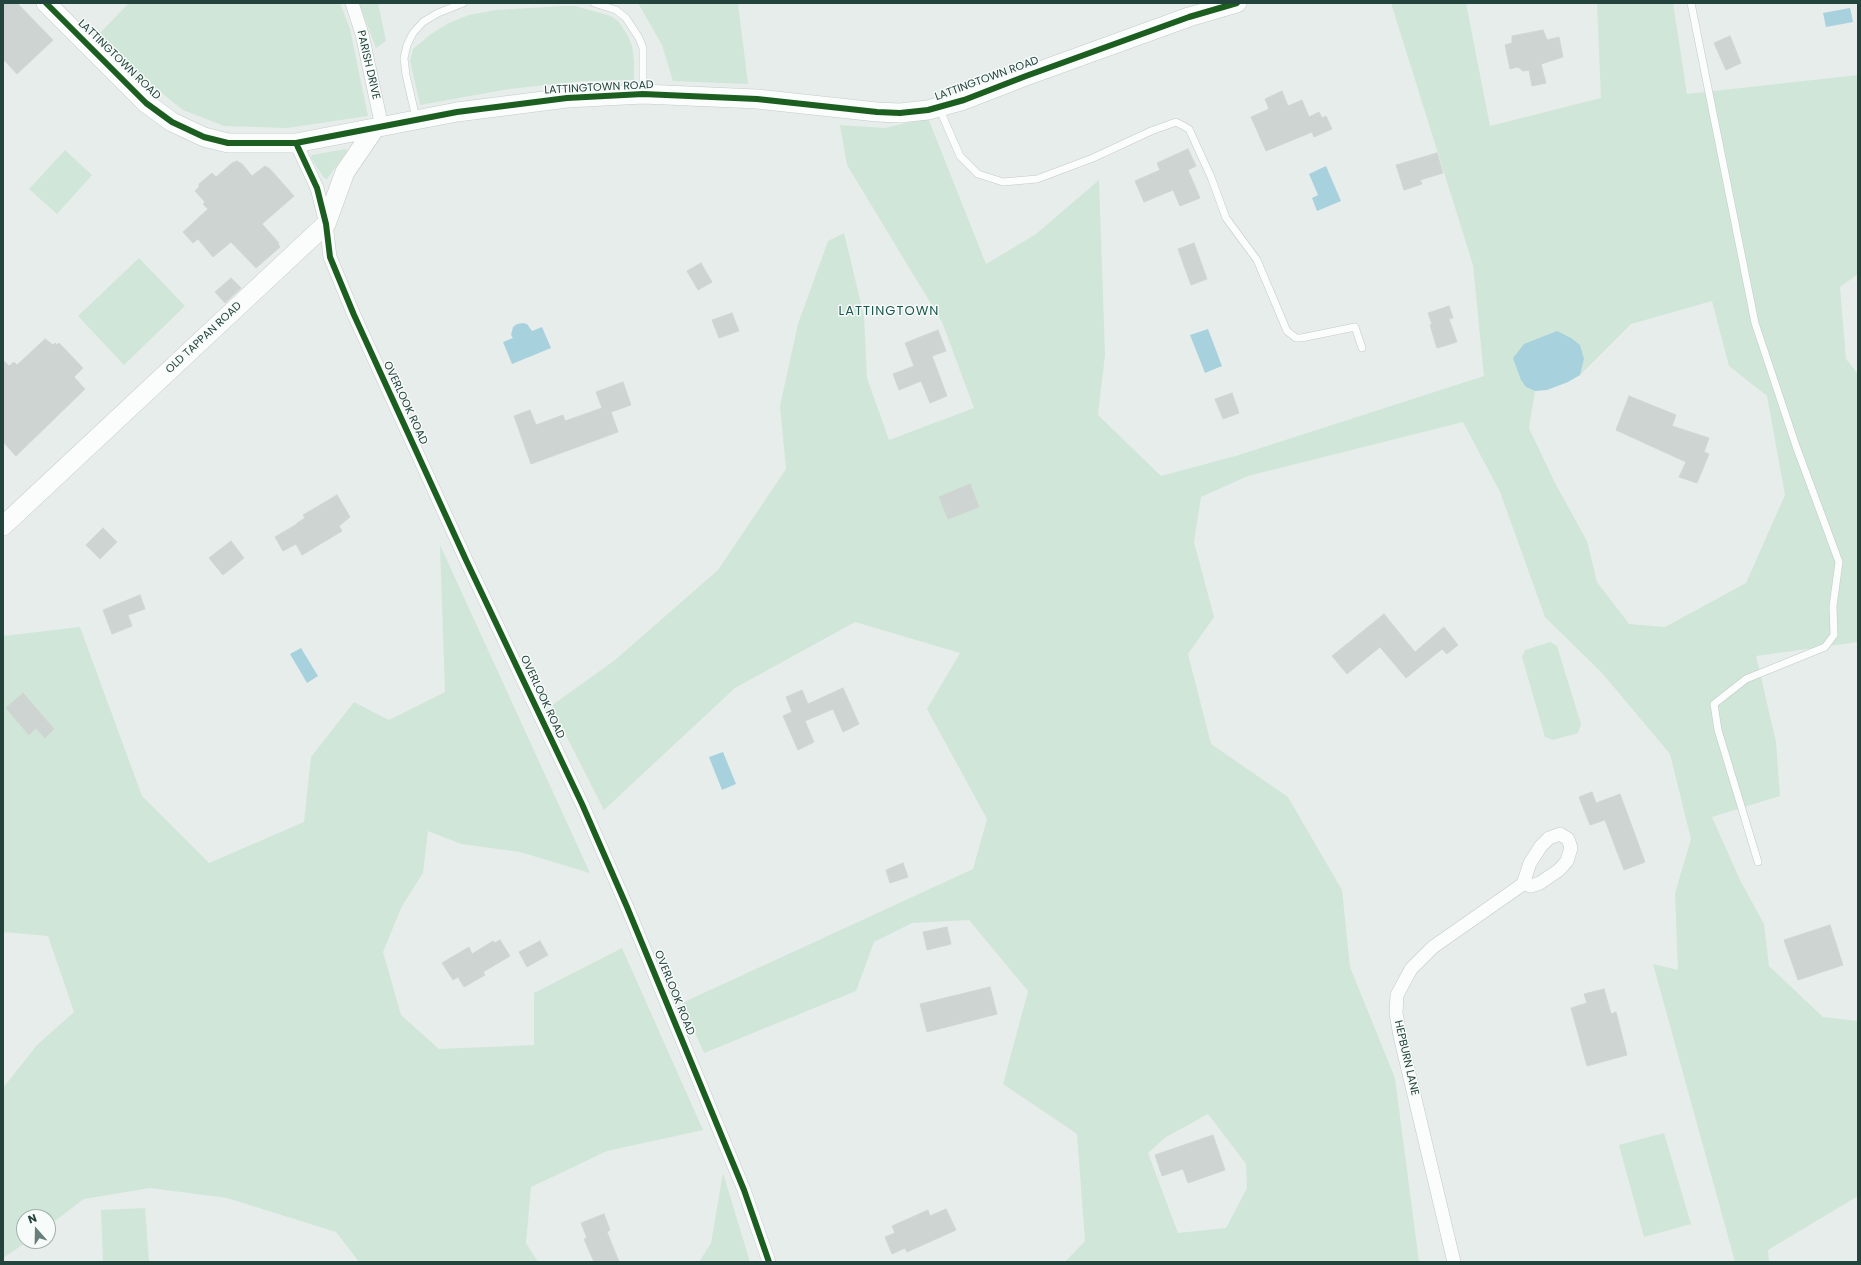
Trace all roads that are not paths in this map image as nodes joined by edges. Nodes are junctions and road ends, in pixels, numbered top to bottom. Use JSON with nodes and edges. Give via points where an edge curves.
{"nodes":[{"id":1,"x":46,"y":3,"type":"edge"},
{"id":2,"x":352,"y":3,"type":"edge"},
{"id":3,"x":463,"y":3,"type":"edge"},
{"id":4,"x":594,"y":3,"type":"edge"},
{"id":5,"x":1237,"y":3,"type":"edge"},
{"id":6,"x":1691,"y":3,"type":"edge"},
{"id":7,"x":643,"y":94,"type":"junction"},
{"id":8,"x":939,"y":107,"type":"junction"},
{"id":9,"x":417,"y":121,"type":"junction"},
{"id":10,"x":379,"y":128,"type":"junction"},
{"id":11,"x":296,"y":143,"type":"junction"},
{"id":12,"x":326,"y":224,"type":"junction"},
{"id":13,"x":1362,"y":348,"type":"dead end"},
{"id":14,"x":3,"y":526,"type":"edge"},
{"id":15,"x":1758,"y":862,"type":"dead end"},
{"id":16,"x":1523,"y":884,"type":"dead end"},
{"id":17,"x":769,"y":1262,"type":"edge"},
{"id":18,"x":1454,"y":1262,"type":"edge"}],
"edges":[{"from":1,"to":11,"type":"street","name":"LATTINGTOWN ROAD","via":[[146,103],[172,122],[204,137],[228,143]]},
{"from":2,"to":10,"type":"street","name":"PARISH DRIVE","via":[[362,34]]},
{"from":3,"to":9,"type":"lane","via":[[423,22],[407,45],[404,58],[406,75]]},
{"from":4,"to":7,"type":"lane","via":[[621,14],[636,33],[643,48]]},
{"from":5,"to":8,"type":"street","name":"LATTINGTOWN ROAD","via":[[1189,17]]},
{"from":6,"to":15,"type":"lane","via":[[1755,323],[1796,446],[1839,562],[1833,606],[1834,635],[1824,647],[1746,679],[1714,704],[1718,730]]},
{"from":7,"to":8,"type":"street","name":"LATTINGTOWN ROAD","via":[[757,99],[900,113]]},
{"from":7,"to":9,"type":"street","name":"LATTINGTOWN ROAD","via":[[567,98],[457,112]]},
{"from":8,"to":13,"type":"lane","via":[[960,156],[978,174],[1003,182],[1037,179],[1176,122],[1190,129],[1226,218],[1257,260],[1287,331],[1296,338],[1301,338],[1355,327]]},
{"from":9,"to":10,"type":"street","name":"LATTINGTOWN ROAD"},
{"from":10,"to":11,"type":"street","name":"LATTINGTOWN ROAD"},
{"from":10,"to":12,"type":"street","name":"OLD TAPPAN ROAD","via":[[345,172]]},
{"from":11,"to":12,"type":"street","name":"OVERLOOK ROAD","via":[[317,188]]},
{"from":12,"to":14,"type":"street","name":"OLD TAPPAN ROAD"},
{"from":12,"to":17,"type":"street","name":"OVERLOOK ROAD","via":[[330,257],[354,315],[466,560],[582,804],[744,1190]]},
{"from":16,"to":18,"type":"street","name":"HEPBURN LANE","via":[[1433,947],[1411,968],[1397,995],[1396,1013],[1400,1036]]}]}
